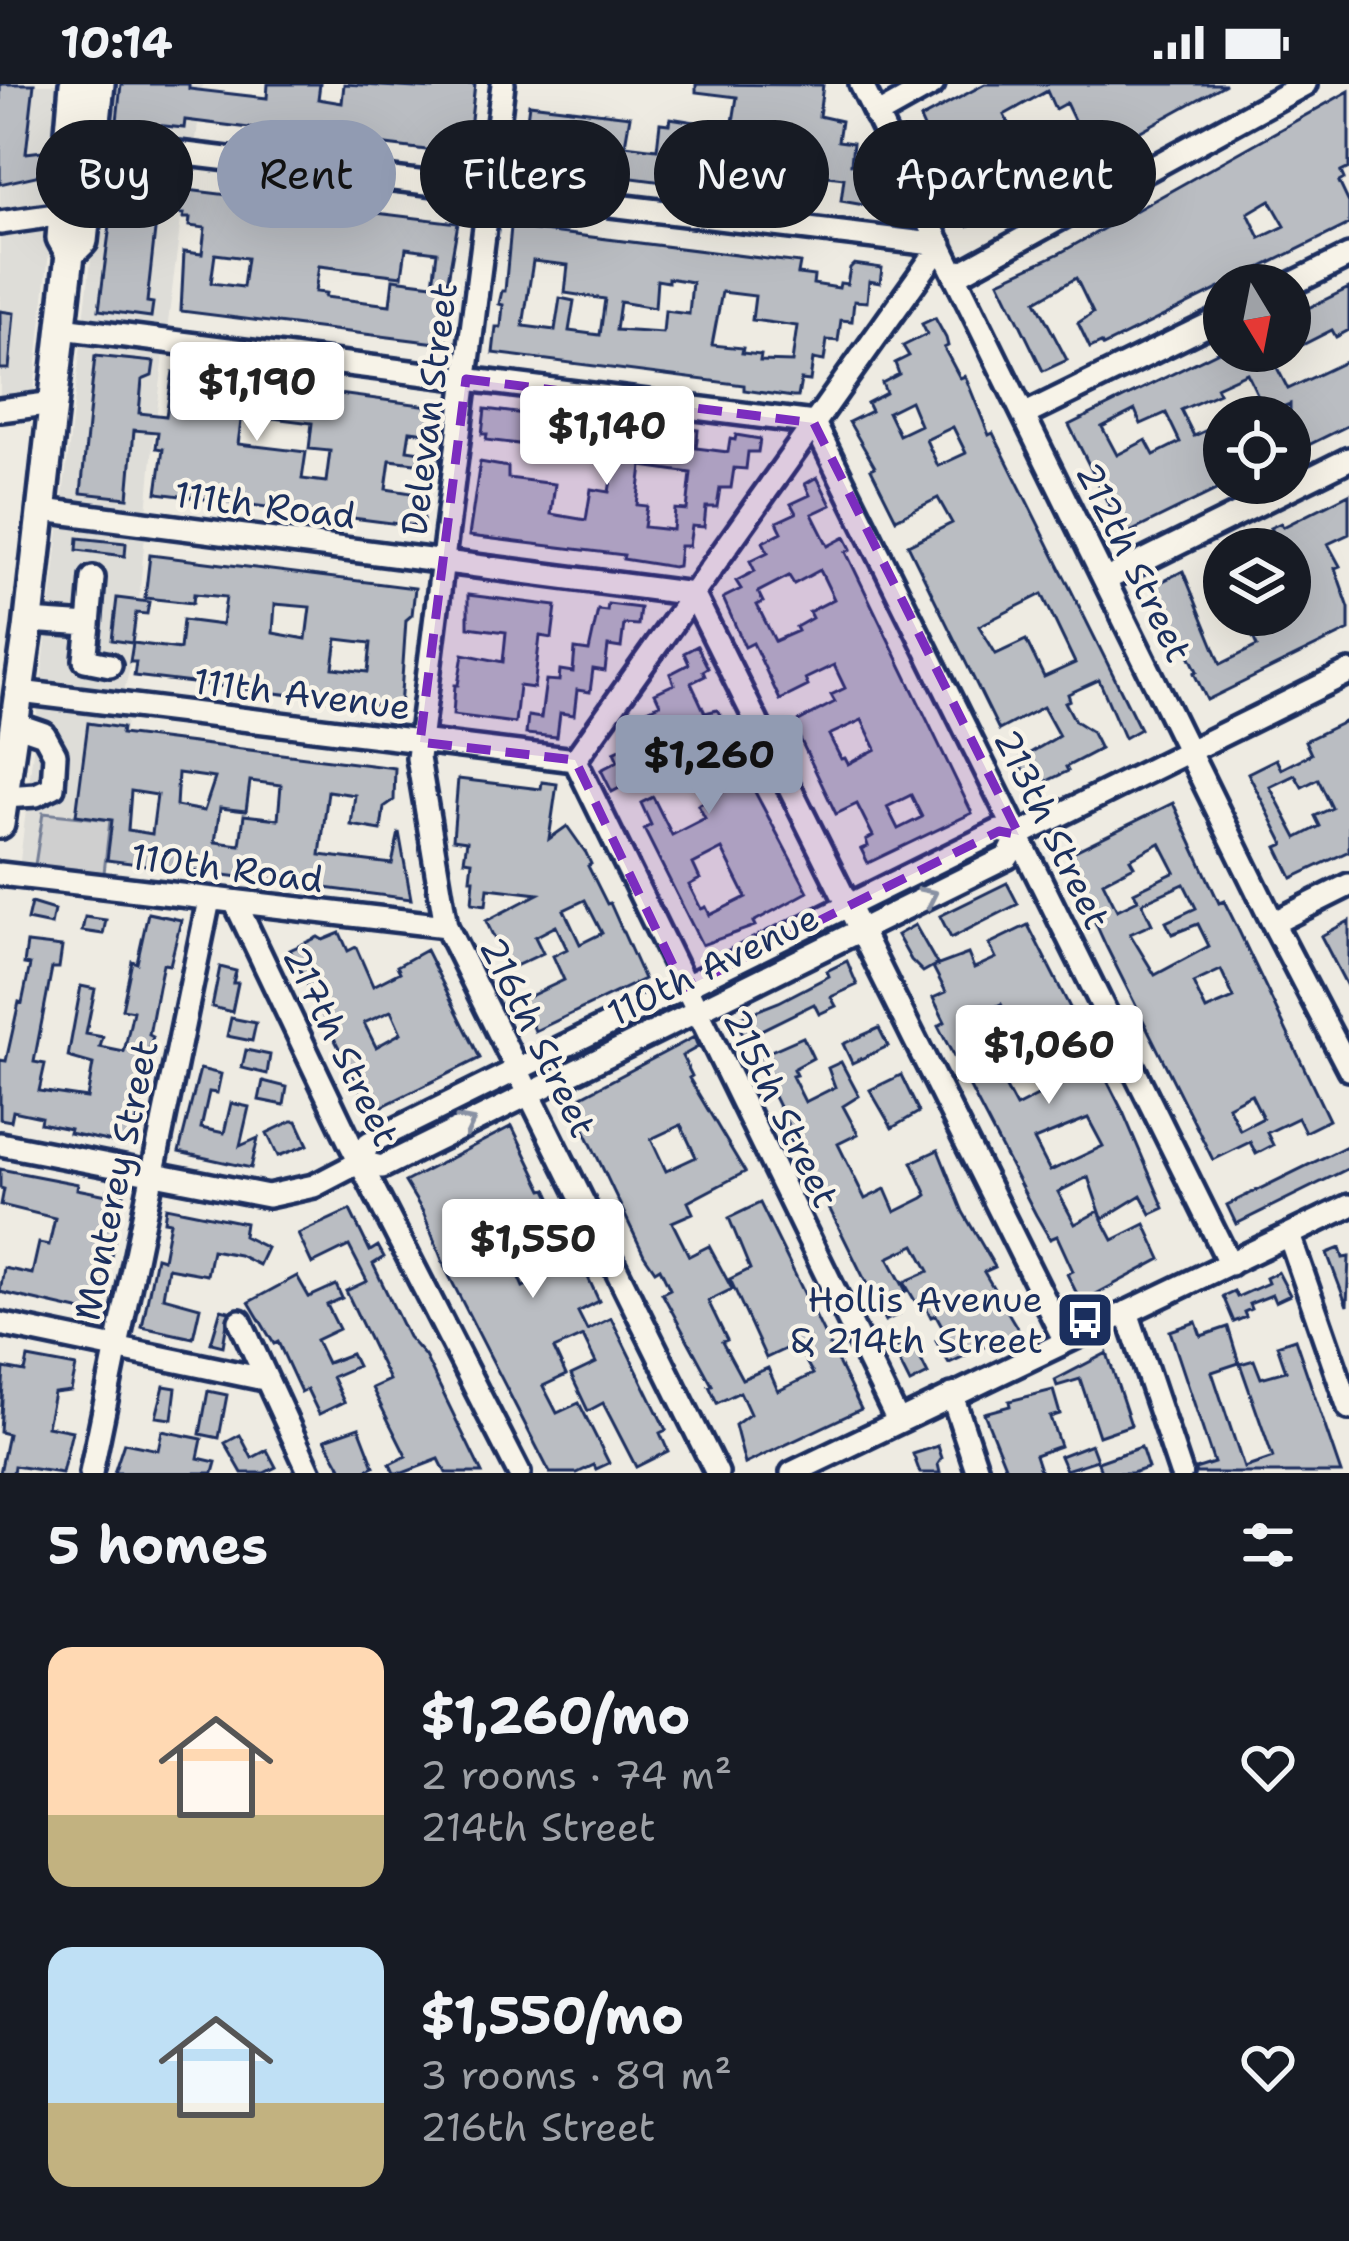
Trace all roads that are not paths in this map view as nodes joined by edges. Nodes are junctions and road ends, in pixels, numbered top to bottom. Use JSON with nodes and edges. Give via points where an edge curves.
{"nodes":[{"id":1,"x":74,"y":84,"type":"edge"},
{"id":2,"x":100,"y":84,"type":"edge"},
{"id":3,"x":503,"y":84,"type":"edge"},
{"id":4,"x":861,"y":84,"type":"edge"},
{"id":5,"x":933,"y":84,"type":"edge"},
{"id":6,"x":1306,"y":84,"type":"edge"},
{"id":7,"x":876,"y":116,"type":"junction"},
{"id":8,"x":71,"y":120,"type":"edge"},
{"id":9,"x":97,"y":120,"type":"edge"},
{"id":10,"x":499,"y":120,"type":"edge"},
{"id":11,"x":193,"y":155,"type":"edge"},
{"id":12,"x":420,"y":184,"type":"edge"},
{"id":13,"x":630,"y":209,"type":"edge"},
{"id":14,"x":36,"y":218,"type":"edge"},
{"id":15,"x":0,"y":223,"type":"edge"},
{"id":16,"x":62,"y":228,"type":"edge"},
{"id":17,"x":85,"y":228,"type":"edge"},
{"id":18,"x":485,"y":228,"type":"edge"},
{"id":19,"x":940,"y":245,"type":"junction"},
{"id":20,"x":70,"y":254,"type":"junction"},
{"id":21,"x":1349,"y":256,"type":"edge"},
{"id":22,"x":1311,"y":275,"type":"edge"},
{"id":23,"x":956,"y":276,"type":"junction"},
{"id":24,"x":1203,"y":327,"type":"edge"},
{"id":25,"x":62,"y":328,"type":"junction"},
{"id":26,"x":466,"y":379,"type":"junction"},
{"id":27,"x":54,"y":403,"type":"junction"},
{"id":28,"x":0,"y":410,"type":"edge"},
{"id":29,"x":1024,"y":415,"type":"junction"},
{"id":30,"x":814,"y":423,"type":"junction"},
{"id":31,"x":1349,"y":459,"type":"edge"},
{"id":32,"x":43,"y":510,"type":"junction"},
{"id":33,"x":443,"y":560,"type":"junction"},
{"id":34,"x":93,"y":578,"type":"dead end"},
{"id":35,"x":1107,"y":579,"type":"junction"},
{"id":36,"x":693,"y":595,"type":"junction"},
{"id":37,"x":29,"y":621,"type":"junction"},
{"id":38,"x":89,"y":626,"type":"junction"},
{"id":39,"x":110,"y":665,"type":"dead end"},
{"id":40,"x":1349,"y":672,"type":"edge"},
{"id":41,"x":20,"y":692,"type":"junction"},
{"id":42,"x":16,"y":724,"type":"junction"},
{"id":43,"x":420,"y":742,"type":"junction"},
{"id":44,"x":1189,"y":751,"type":"junction"},
{"id":45,"x":575,"y":760,"type":"junction"},
{"id":46,"x":2,"y":810,"type":"edge"},
{"id":47,"x":1019,"y":835,"type":"junction"},
{"id":48,"x":0,"y":874,"type":"edge"},
{"id":49,"x":1349,"y":885,"type":"edge"},
{"id":50,"x":209,"y":901,"type":"junction"},
{"id":51,"x":236,"y":904,"type":"junction"},
{"id":52,"x":849,"y":906,"type":"junction"},
{"id":53,"x":1273,"y":923,"type":"junction"},
{"id":54,"x":446,"y":926,"type":"junction"},
{"id":55,"x":861,"y":929,"type":"junction"},
{"id":56,"x":684,"y":988,"type":"junction"},
{"id":57,"x":696,"y":1010,"type":"junction"},
{"id":58,"x":1349,"y":1069,"type":"edge"},
{"id":59,"x":518,"y":1071,"type":"junction"},
{"id":60,"x":529,"y":1092,"type":"junction"},
{"id":61,"x":0,"y":1144,"type":"edge"},
{"id":62,"x":360,"y":1162,"type":"junction"},
{"id":63,"x":151,"y":1175,"type":"junction"},
{"id":64,"x":1349,"y":1206,"type":"edge"},
{"id":65,"x":1289,"y":1235,"type":"junction"},
{"id":66,"x":1230,"y":1264,"type":"junction"},
{"id":67,"x":1127,"y":1312,"type":"junction"},
{"id":68,"x":241,"y":1321,"type":"dead end"},
{"id":69,"x":0,"y":1324,"type":"edge"},
{"id":70,"x":1065,"y":1341,"type":"junction"},
{"id":71,"x":115,"y":1348,"type":"junction"},
{"id":72,"x":264,"y":1378,"type":"junction"},
{"id":73,"x":952,"y":1395,"type":"junction"},
{"id":74,"x":1349,"y":1408,"type":"edge"},
{"id":75,"x":898,"y":1421,"type":"junction"},
{"id":76,"x":91,"y":1473,"type":"edge"},
{"id":77,"x":310,"y":1473,"type":"edge"},
{"id":78,"x":520,"y":1473,"type":"edge"},
{"id":79,"x":717,"y":1473,"type":"edge"},
{"id":80,"x":792,"y":1473,"type":"edge"},
{"id":81,"x":978,"y":1473,"type":"edge"},
{"id":82,"x":1180,"y":1473,"type":"edge"}],
"edges":[{"from":1,"to":8,"type":"main road"},
{"from":2,"to":9,"type":"main road"},
{"from":3,"to":10,"type":"street","name":"Delevan Street"},
{"from":4,"to":7,"type":"street","name":"212th Street"},
{"from":5,"to":7,"type":"street"},
{"from":6,"to":23,"type":"street"},
{"from":7,"to":19,"type":"street","name":"212th Street"},
{"from":11,"to":12,"type":"street"},
{"from":13,"to":19,"type":"street"},
{"from":14,"to":15,"type":"street"},
{"from":16,"to":20,"type":"main road"},
{"from":17,"to":20,"type":"main road"},
{"from":18,"to":26,"type":"street","name":"Delevan Street"},
{"from":19,"to":23,"type":"street","name":"212th Street"},
{"from":19,"to":30,"type":"street"},
{"from":20,"to":25,"type":"main road"},
{"from":21,"to":22,"type":"street"},
{"from":23,"to":29,"type":"street","name":"212th Street"},
{"from":24,"to":29,"type":"street"},
{"from":25,"to":26,"type":"street"},
{"from":25,"to":27,"type":"main road"},
{"from":26,"to":30,"type":"street"},
{"from":26,"to":33,"type":"street","name":"Delevan Street"},
{"from":27,"to":28,"type":"street"},
{"from":27,"to":32,"type":"main road"},
{"from":29,"to":35,"type":"street","name":"212th Street"},
{"from":30,"to":36,"type":"street"},
{"from":30,"to":47,"type":"street","name":"213th Street"},
{"from":31,"to":35,"type":"street"},
{"from":32,"to":33,"type":"street","name":"111th Road"},
{"from":32,"to":37,"type":"main road"},
{"from":33,"to":36,"type":"street","name":"111th Road"},
{"from":33,"to":43,"type":"street","name":"Delevan Street"},
{"from":34,"to":38,"type":"street"},
{"from":35,"to":44,"type":"street","name":"212th Street"},
{"from":36,"to":45,"type":"street"},
{"from":36,"to":52,"type":"street"},
{"from":37,"to":38,"type":"street"},
{"from":37,"to":41,"type":"main road"},
{"from":38,"to":39,"type":"street","via":[[85,660]]},
{"from":40,"to":44,"type":"street","name":"110th Avenue"},
{"from":41,"to":42,"type":"main road"},
{"from":41,"to":43,"type":"street","name":"111th Avenue"},
{"from":42,"to":46,"type":"main road"},
{"from":42,"to":46,"type":"street","via":[[44,734],[55,754],[52,787]]},
{"from":43,"to":45,"type":"street","name":"111th Avenue"},
{"from":43,"to":54,"type":"street","name":"216th Street"},
{"from":44,"to":47,"type":"street","name":"110th Avenue"},
{"from":44,"to":53,"type":"street","name":"212th Street"},
{"from":45,"to":56,"type":"street","name":"215th Street"},
{"from":47,"to":52,"type":"street","name":"110th Avenue","via":[[999,831]]},
{"from":55,"to":47,"type":"street","name":"110th Avenue","one_way":true,"via":[[1008,857]]},
{"from":47,"to":66,"type":"street","name":"213th Street"},
{"from":48,"to":50,"type":"street","name":"110th Road"},
{"from":49,"to":53,"type":"street"},
{"from":50,"to":51,"type":"street","name":"110th Road"},
{"from":50,"to":63,"type":"street","name":"Monterey Street"},
{"from":51,"to":54,"type":"street","name":"110th Road"},
{"from":51,"to":62,"type":"street","name":"217th Street"},
{"from":52,"to":55,"type":"street"},
{"from":52,"to":56,"type":"street","name":"110th Avenue"},
{"from":53,"to":58,"type":"street","name":"212th Street"},
{"from":54,"to":59,"type":"street","name":"216th Street"},
{"from":55,"to":57,"type":"street","name":"110th Avenue"},
{"from":55,"to":70,"type":"street"},
{"from":56,"to":57,"type":"street","name":"215th Street"},
{"from":56,"to":59,"type":"street","name":"110th Avenue"},
{"from":57,"to":60,"type":"street","name":"110th Avenue"},
{"from":57,"to":75,"type":"street","name":"215th Street"},
{"from":59,"to":60,"type":"street","name":"216th Street"},
{"from":59,"to":62,"type":"street","name":"110th Avenue","via":[[369,1143]]},
{"from":62,"to":60,"type":"street","name":"110th Avenue","one_way":true,"via":[[382,1167]]},
{"from":60,"to":79,"type":"street","name":"216th Street"},
{"from":61,"to":63,"type":"street","name":"110th Avenue"},
{"from":62,"to":63,"type":"street","name":"110th Avenue","via":[[314,1186],[268,1196]]},
{"from":62,"to":78,"type":"street","name":"217th Street"},
{"from":63,"to":71,"type":"street","name":"Monterey Street"},
{"from":64,"to":65,"type":"street"},
{"from":65,"to":66,"type":"street"},
{"from":65,"to":74,"type":"street"},
{"from":66,"to":67,"type":"street"},
{"from":67,"to":70,"type":"street"},
{"from":67,"to":82,"type":"street"},
{"from":68,"to":72,"type":"street"},
{"from":69,"to":71,"type":"street"},
{"from":70,"to":73,"type":"street"},
{"from":71,"to":72,"type":"street"},
{"from":71,"to":76,"type":"street","name":"Monterey Street"},
{"from":72,"to":77,"type":"street"},
{"from":73,"to":75,"type":"street"},
{"from":73,"to":81,"type":"street"},
{"from":75,"to":80,"type":"street"}]}
